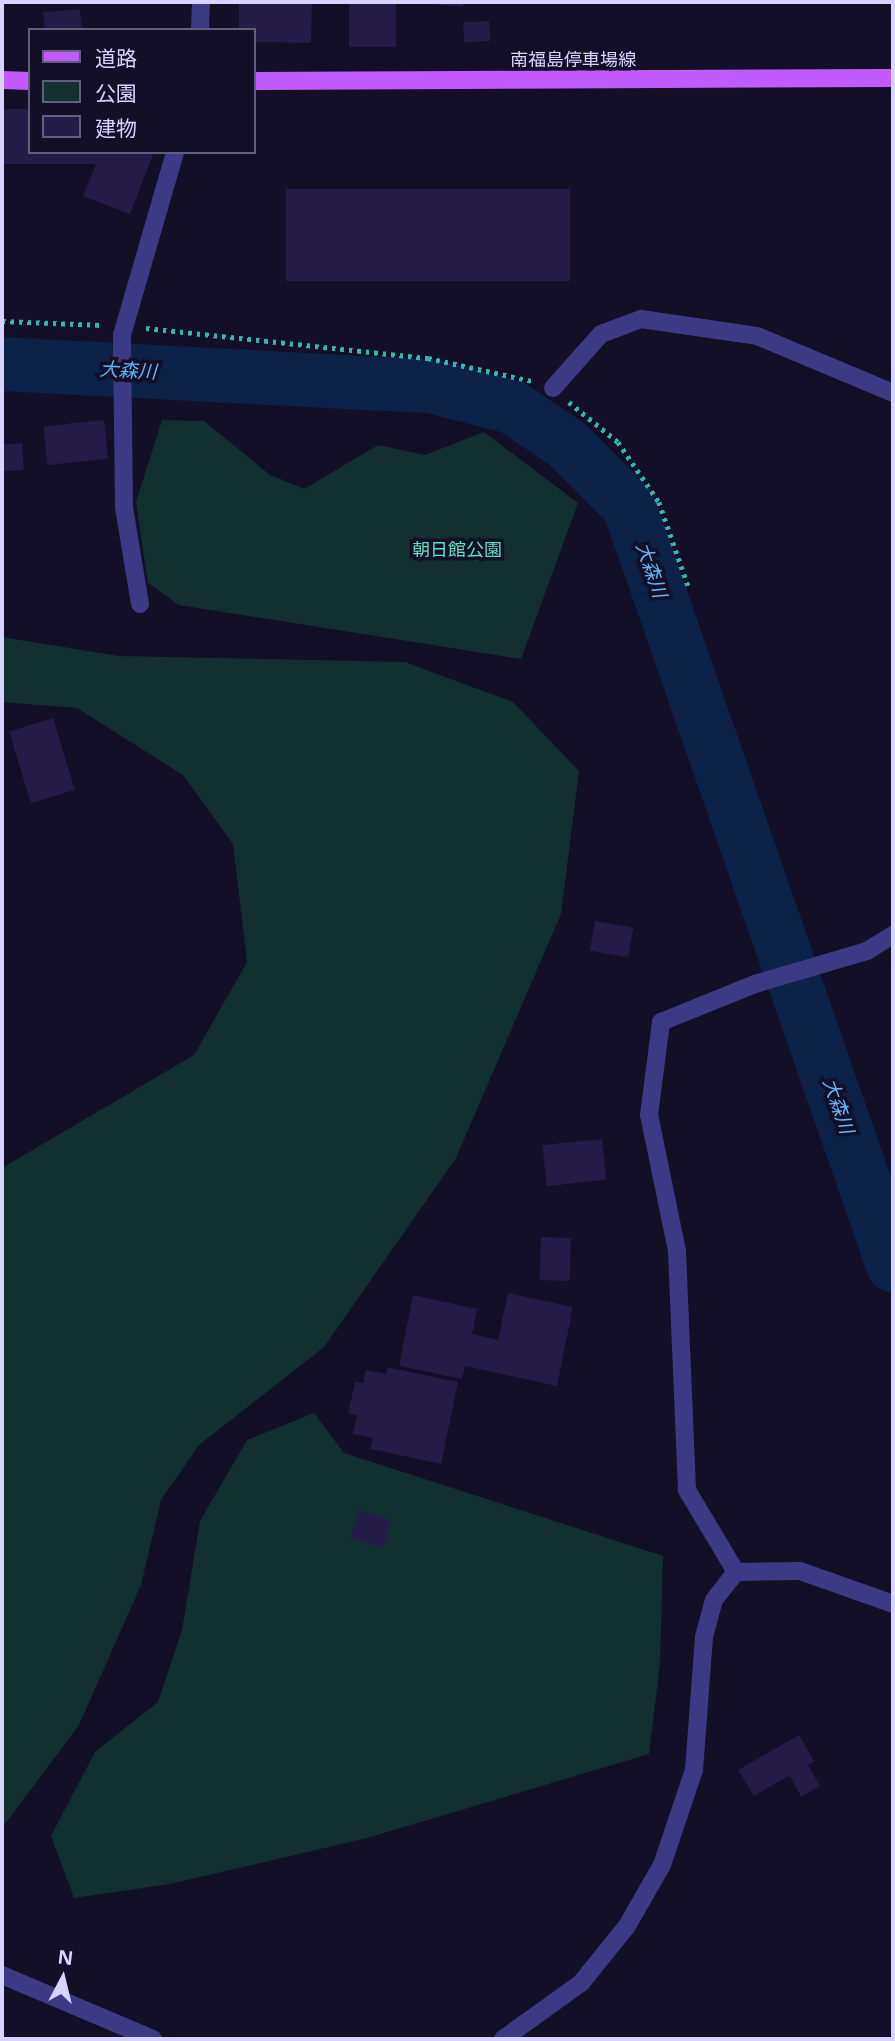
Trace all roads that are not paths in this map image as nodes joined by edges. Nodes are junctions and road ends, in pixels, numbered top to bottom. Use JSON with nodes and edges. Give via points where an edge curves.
{"nodes":[{"id":1,"x":201,"y":2,"type":"edge"},
{"id":2,"x":200,"y":28,"type":"edge"},
{"id":3,"x":893,"y":78,"type":"edge"},
{"id":4,"x":2,"y":80,"type":"edge"},
{"id":5,"x":28,"y":81,"type":"edge"},
{"id":6,"x":256,"y":81,"type":"edge"},
{"id":7,"x":174,"y":154,"type":"edge"},
{"id":8,"x":553,"y":388,"type":"road end"},
{"id":9,"x":893,"y":393,"type":"edge"},
{"id":10,"x":140,"y":604,"type":"dead end"},
{"id":11,"x":893,"y":935,"type":"edge"},
{"id":12,"x":736,"y":1573,"type":"junction"},
{"id":13,"x":893,"y":1604,"type":"edge"},
{"id":14,"x":2,"y":1975,"type":"edge"},
{"id":15,"x":153,"y":2039,"type":"edge"},
{"id":16,"x":503,"y":2039,"type":"edge"}],
"edges":[{"from":1,"to":2,"type":"street"},
{"from":3,"to":6,"type":"main road","name":"南福島停車場線"},
{"from":4,"to":5,"type":"main road"},
{"from":7,"to":10,"type":"street","via":[[124,331],[124,507]]},
{"from":8,"to":9,"type":"street","via":[[601,334],[641,319],[757,336]]},
{"from":11,"to":12,"type":"street","via":[[867,951],[755,984],[661,1022],[649,1115],[677,1251],[687,1490]]},
{"from":12,"to":13,"type":"street","via":[[800,1571]]},
{"from":12,"to":16,"type":"street","via":[[714,1600],[704,1637],[694,1770],[662,1866],[627,1926],[581,1983]]},
{"from":14,"to":15,"type":"street"}]}
